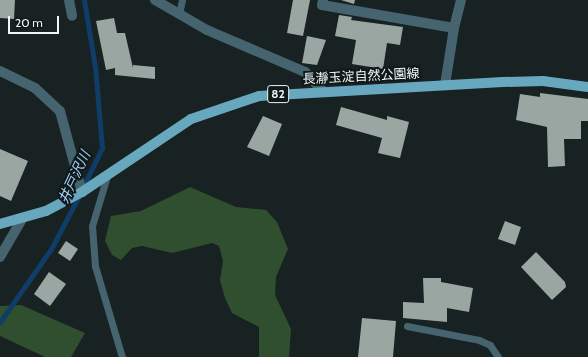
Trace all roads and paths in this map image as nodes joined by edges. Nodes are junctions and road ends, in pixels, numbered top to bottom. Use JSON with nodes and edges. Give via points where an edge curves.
{"nodes":[{"id":1,"x":69,"y":0,"type":"edge"},
{"id":2,"x":155,"y":0,"type":"edge"},
{"id":3,"x":182,"y":0,"type":"edge"},
{"id":4,"x":323,"y":0,"type":"edge"},
{"id":5,"x":461,"y":0,"type":"edge"},
{"id":6,"x":179,"y":14,"type":"junction"},
{"id":7,"x":72,"y":16,"type":"dead end"},
{"id":8,"x":454,"y":28,"type":"junction"},
{"id":9,"x":0,"y":71,"type":"edge"},
{"id":10,"x":445,"y":85,"type":"junction"},
{"id":11,"x":588,"y":87,"type":"edge"},
{"id":12,"x":322,"y":90,"type":"junction"},
{"id":13,"x":107,"y":176,"type":"junction"},
{"id":14,"x":82,"y":192,"type":"junction"},
{"id":15,"x":22,"y":219,"type":"junction"},
{"id":16,"x":0,"y":224,"type":"edge"},
{"id":17,"x":0,"y":257,"type":"edge"},
{"id":18,"x":408,"y":326,"type":"dead end"},
{"id":19,"x":122,"y":357,"type":"edge"},
{"id":20,"x":498,"y":357,"type":"edge"}],
"edges":[{"from":1,"to":7,"type":"street"},
{"from":2,"to":6,"type":"street"},
{"from":3,"to":6,"type":"lane"},
{"from":4,"to":8,"type":"street","via":[[322,5]]},
{"from":5,"to":8,"type":"street"},
{"from":6,"to":12,"type":"street","via":[[305,72]]},
{"from":8,"to":10,"type":"street"},
{"from":9,"to":14,"type":"street","via":[[36,88],[60,111]]},
{"from":10,"to":11,"type":"main road","name":"長瀞玉淀自然公園線","number":"82","via":[[543,81]]},
{"from":10,"to":12,"type":"main road","name":"長瀞玉淀自然公園線","number":"82"},
{"from":12,"to":13,"type":"main road","name":"長瀞玉淀自然公園線","number":"82","via":[[259,96],[191,119]]},
{"from":13,"to":14,"type":"main road","name":"長瀞玉淀自然公園線","number":"82"},
{"from":13,"to":19,"type":"lane","via":[[92,226],[95,266]]},
{"from":14,"to":15,"type":"main road","name":"長瀞玉淀自然公園線","number":"82"},
{"from":15,"to":16,"type":"main road","name":"長瀞玉淀自然公園線","number":"82"},
{"from":15,"to":17,"type":"street"},
{"from":18,"to":20,"type":"lane","via":[[479,340],[490,344]]}]}
